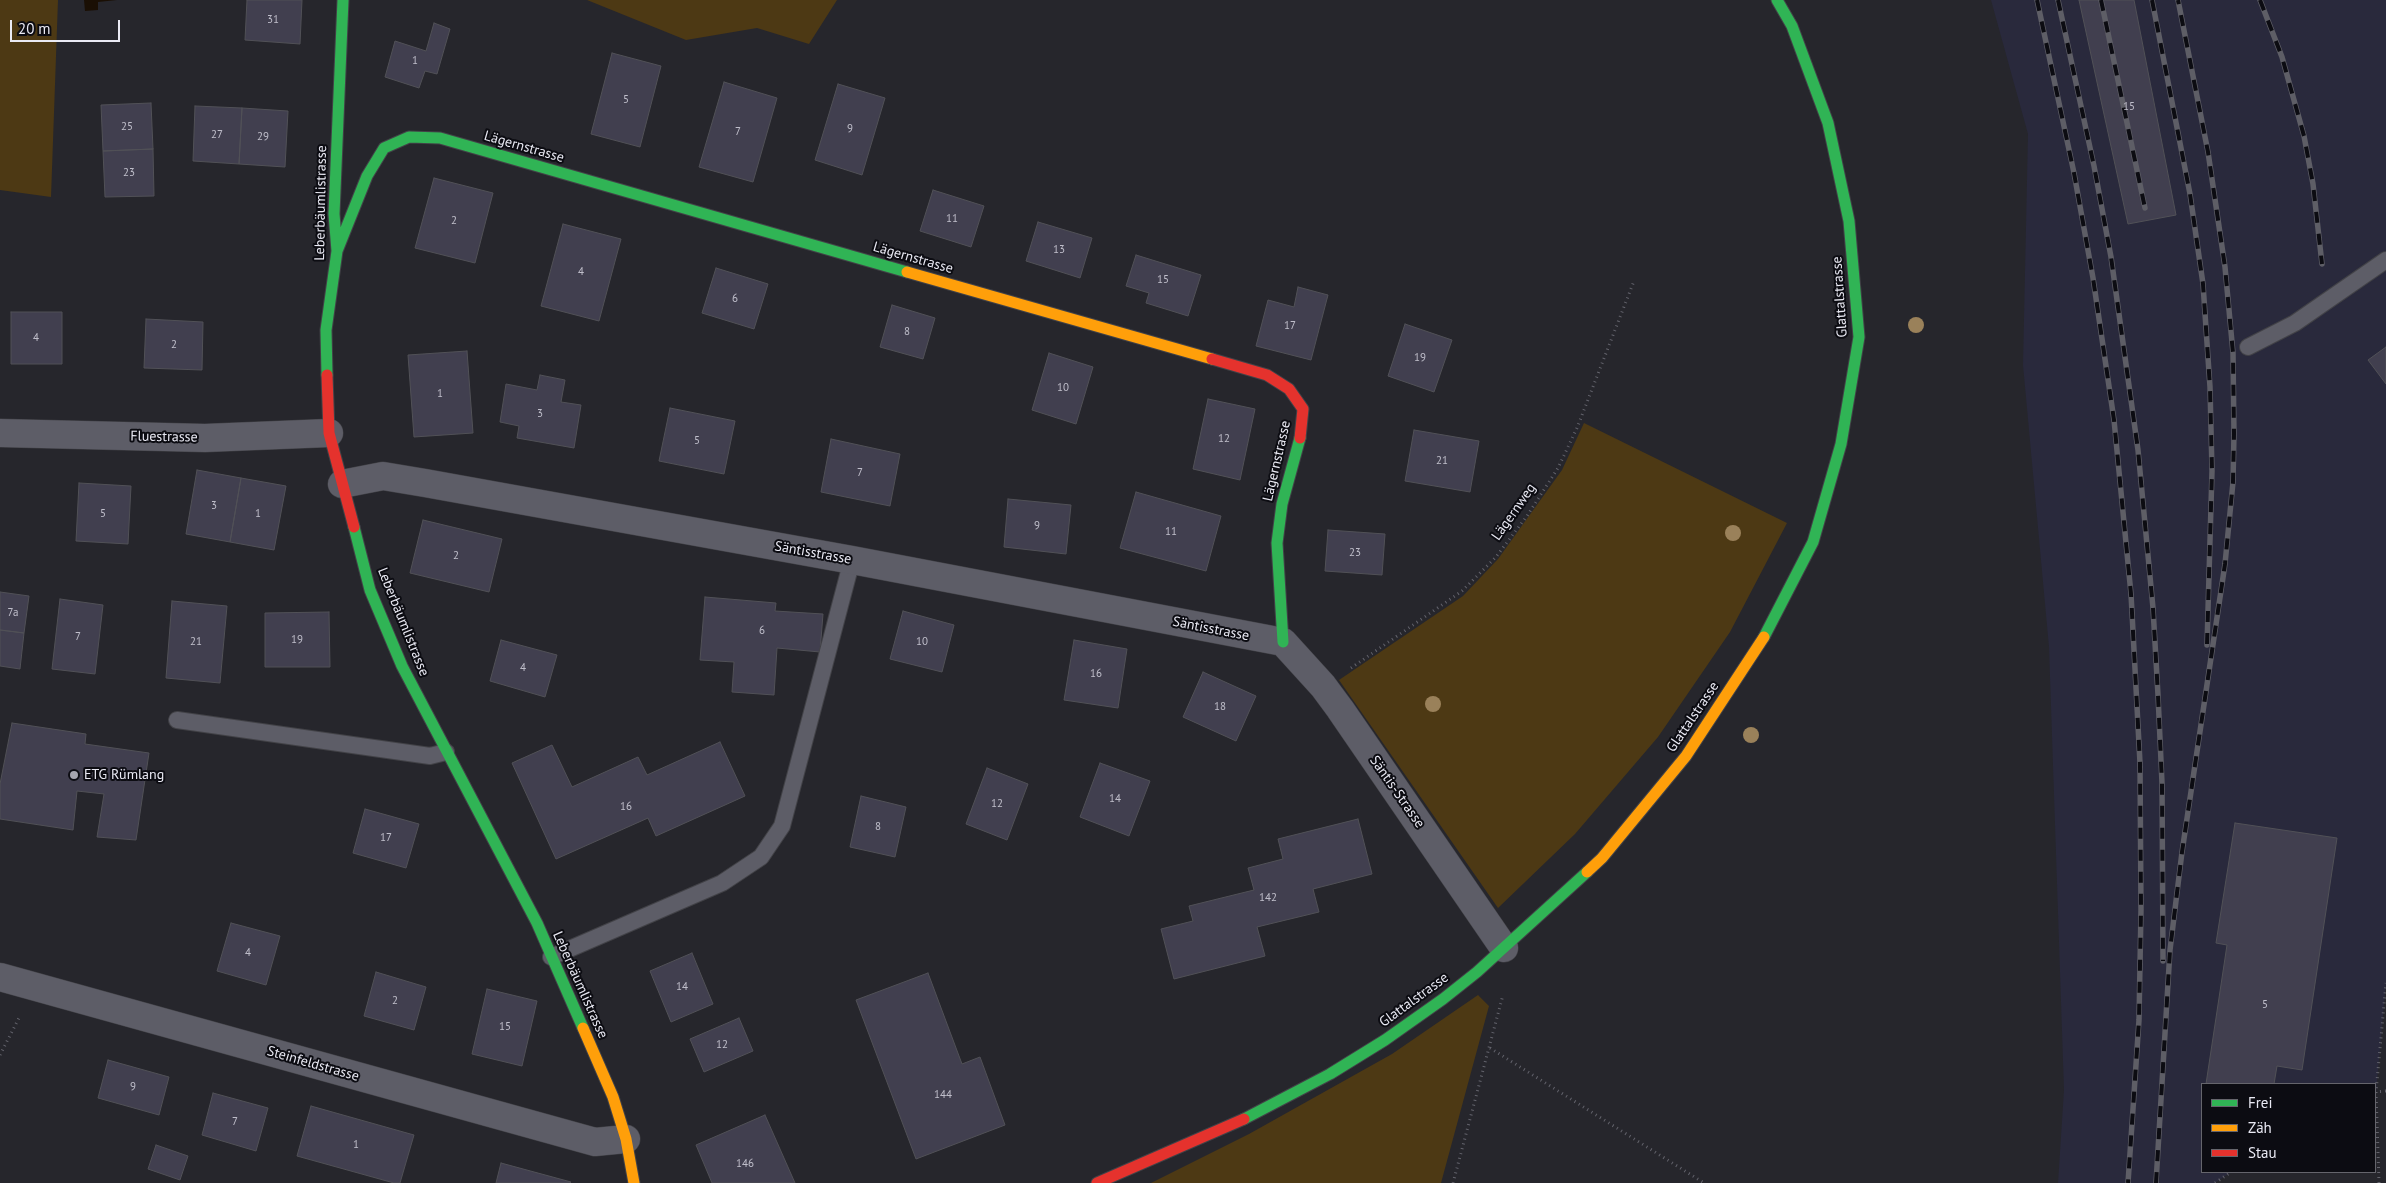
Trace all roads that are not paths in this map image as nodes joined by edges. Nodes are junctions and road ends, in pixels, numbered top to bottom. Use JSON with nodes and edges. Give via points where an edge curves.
{"nodes":[{"id":1,"x":343,"y":0,"type":"edge"},
{"id":2,"x":1777,"y":0,"type":"edge"},
{"id":3,"x":337,"y":251,"type":"junction"},
{"id":4,"x":2386,"y":260,"type":"edge"},
{"id":5,"x":2248,"y":347,"type":"dead end"},
{"id":6,"x":0,"y":433,"type":"edge"},
{"id":7,"x":329,"y":433,"type":"junction"},
{"id":8,"x":342,"y":484,"type":"junction"},
{"id":9,"x":852,"y":560,"type":"junction"},
{"id":10,"x":1283,"y":642,"type":"junction"},
{"id":11,"x":177,"y":720,"type":"dead end"},
{"id":12,"x":446,"y":752,"type":"junction"},
{"id":13,"x":1504,"y":948,"type":"junction"},
{"id":14,"x":551,"y":958,"type":"junction"},
{"id":15,"x":0,"y":977,"type":"edge"},
{"id":16,"x":626,"y":1139,"type":"junction"},
{"id":17,"x":634,"y":1183,"type":"edge"},
{"id":18,"x":1097,"y":1183,"type":"edge"}],
"edges":[{"from":1,"to":3,"type":"street","name":"Leberbäumlistrasse","via":[[334,214]]},
{"from":2,"to":13,"type":"street","name":"Glattalstrasse","via":[[1792,26],[1828,123],[1849,221],[1859,337],[1841,444],[1813,542],[1760,645],[1686,756],[1602,858]]},
{"from":3,"to":7,"type":"street","name":"Leberbäumlistrasse","via":[[326,330]]},
{"from":3,"to":10,"type":"street","name":"Lägernstrasse","via":[[367,176],[384,148],[409,137],[440,138],[1268,375],[1290,389],[1303,409],[1301,433],[1282,504],[1277,544]]},
{"from":4,"to":5,"type":"lane","via":[[2295,323]]},
{"from":6,"to":7,"type":"street","name":"Fluestrasse","via":[[205,438]]},
{"from":7,"to":8,"type":"street","name":"Leberbäumlistrasse"},
{"from":8,"to":9,"type":"street","name":"Säntisstrasse","via":[[383,476]]},
{"from":8,"to":12,"type":"street","name":"Leberbäumlistrasse","via":[[370,590],[402,666]]},
{"from":9,"to":10,"type":"street","name":"Säntisstrasse"},
{"from":9,"to":14,"type":"lane","via":[[782,826],[761,857],[722,883]]},
{"from":10,"to":13,"type":"street","name":"Säntis-Strasse","via":[[1323,686]]},
{"from":11,"to":12,"type":"lane","via":[[430,756]]},
{"from":12,"to":14,"type":"street","name":"Leberbäumlistrasse","via":[[537,923]]},
{"from":13,"to":18,"type":"street","name":"Glattalstrasse","via":[[1443,999],[1330,1074],[1236,1123]]},
{"from":14,"to":16,"type":"street","name":"Leberbäumlistrasse","via":[[613,1097]]},
{"from":15,"to":16,"type":"street","name":"Steinfeldstrasse","via":[[595,1142]]},
{"from":16,"to":17,"type":"street","name":"Leberbäumlistrasse"}]}
